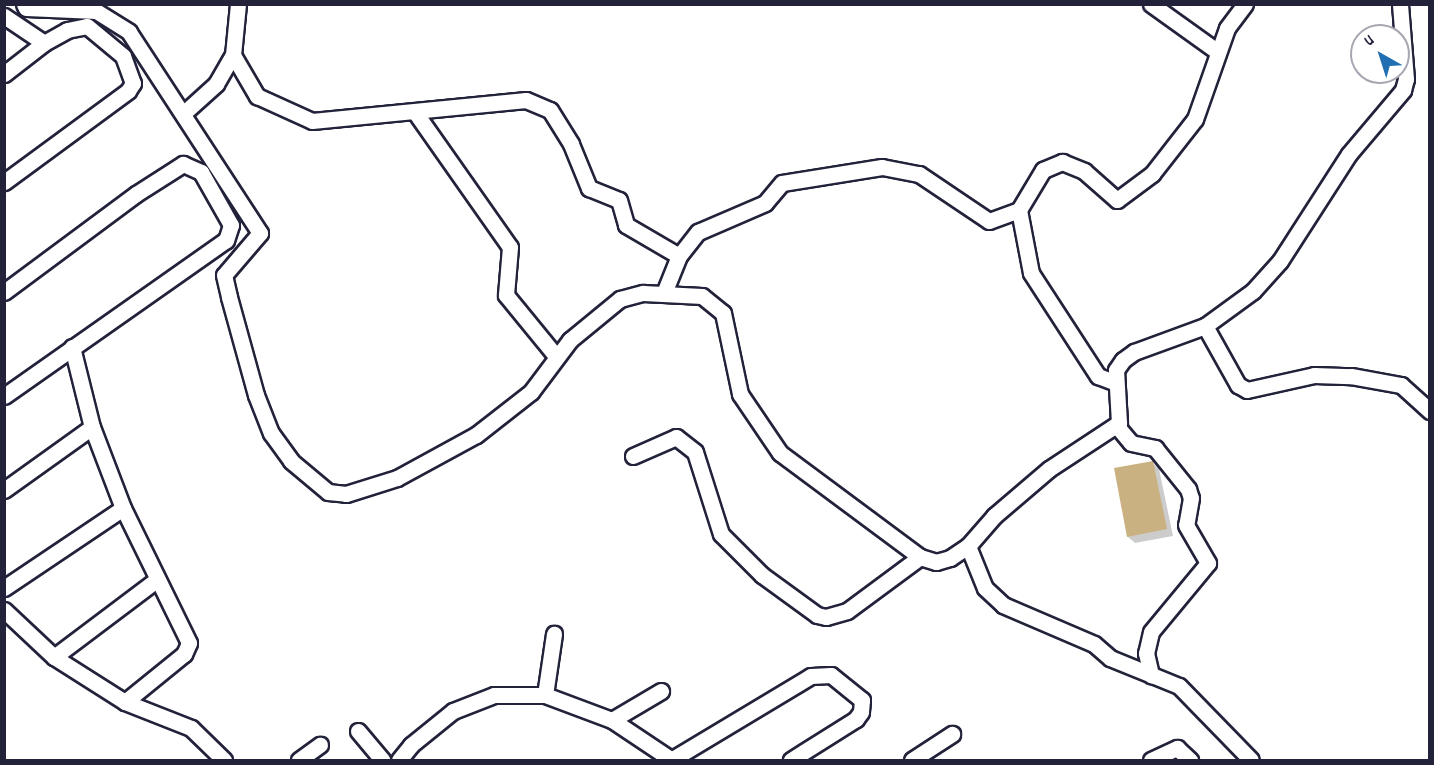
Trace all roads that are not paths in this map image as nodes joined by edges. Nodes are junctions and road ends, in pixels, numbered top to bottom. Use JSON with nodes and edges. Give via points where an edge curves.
{"nodes":[{"id":1,"x":24,"y":4,"type":"edge"},
{"id":2,"x":238,"y":4,"type":"edge"},
{"id":3,"x":1151,"y":4,"type":"edge"},
{"id":4,"x":1245,"y":4,"type":"edge"},
{"id":5,"x":1400,"y":4,"type":"edge"},
{"id":6,"x":4,"y":16,"type":"edge"},
{"id":7,"x":44,"y":43,"type":"junction"},
{"id":8,"x":1218,"y":51,"type":"junction"},
{"id":9,"x":233,"y":55,"type":"junction"},
{"id":10,"x":4,"y":74,"type":"edge"},
{"id":11,"x":185,"y":112,"type":"junction"},
{"id":12,"x":414,"y":112,"type":"junction"},
{"id":13,"x":4,"y":182,"type":"edge"},
{"id":14,"x":1019,"y":210,"type":"junction"},
{"id":15,"x":679,"y":256,"type":"junction"},
{"id":16,"x":4,"y":292,"type":"edge"},
{"id":17,"x":664,"y":293,"type":"junction"},
{"id":18,"x":1205,"y":326,"type":"junction"},
{"id":19,"x":72,"y":346,"type":"junction"},
{"id":20,"x":556,"y":356,"type":"junction"},
{"id":21,"x":1116,"y":383,"type":"junction"},
{"id":22,"x":4,"y":396,"type":"edge"},
{"id":23,"x":1430,"y":411,"type":"edge"},
{"id":24,"x":1116,"y":425,"type":"junction"},
{"id":25,"x":92,"y":427,"type":"junction"},
{"id":26,"x":633,"y":456,"type":"dead end"},
{"id":27,"x":4,"y":490,"type":"edge"},
{"id":28,"x":123,"y":508,"type":"junction"},
{"id":29,"x":968,"y":546,"type":"junction"},
{"id":30,"x":920,"y":557,"type":"junction"},
{"id":31,"x":156,"y":580,"type":"junction"},
{"id":32,"x":4,"y":588,"type":"edge"},
{"id":33,"x":4,"y":610,"type":"edge"},
{"id":34,"x":554,"y":634,"type":"dead end"},
{"id":35,"x":54,"y":657,"type":"junction"},
{"id":36,"x":1151,"y":675,"type":"junction"},
{"id":37,"x":661,"y":691,"type":"dead end"},
{"id":38,"x":545,"y":695,"type":"junction"},
{"id":39,"x":125,"y":702,"type":"junction"},
{"id":40,"x":612,"y":720,"type":"junction"},
{"id":41,"x":358,"y":731,"type":"dead end"},
{"id":42,"x":952,"y":734,"type":"dead end"},
{"id":43,"x":320,"y":745,"type":"dead end"},
{"id":44,"x":224,"y":760,"type":"edge"},
{"id":45,"x":299,"y":760,"type":"edge"},
{"id":46,"x":382,"y":760,"type":"edge"},
{"id":47,"x":399,"y":760,"type":"edge"},
{"id":48,"x":671,"y":760,"type":"edge"},
{"id":49,"x":791,"y":760,"type":"edge"},
{"id":50,"x":912,"y":760,"type":"edge"},
{"id":51,"x":1151,"y":760,"type":"edge"},
{"id":52,"x":1190,"y":760,"type":"edge"},
{"id":53,"x":1251,"y":760,"type":"edge"}],
"edges":[{"from":1,"to":11,"type":"street","via":[[26,8],[96,11],[129,32]]},
{"from":2,"to":9,"type":"street"},
{"from":3,"to":8,"type":"street"},
{"from":4,"to":8,"type":"street","via":[[1227,28]]},
{"from":5,"to":18,"type":"street","via":[[1406,79],[1397,101],[1348,154],[1266,277]]},
{"from":6,"to":7,"type":"street"},
{"from":7,"to":10,"type":"street"},
{"from":7,"to":13,"type":"street","via":[[68,30],[94,28],[123,56],[133,83],[128,91]]},
{"from":8,"to":14,"type":"street","via":[[1195,119],[1152,174],[1118,200],[1084,171],[1062,162],[1043,170]]},
{"from":9,"to":11,"type":"street","via":[[216,84]]},
{"from":9,"to":12,"type":"street","via":[[257,96],[312,121]]},
{"from":11,"to":20,"type":"street","via":[[260,232],[224,275],[262,411],[291,461],[328,492],[346,494],[381,483],[453,449],[531,392]]},
{"from":12,"to":15,"type":"street","via":[[526,100],[550,110],[571,144],[589,188],[619,200],[626,225]]},
{"from":12,"to":20,"type":"street","via":[[510,247],[506,295]]},
{"from":14,"to":15,"type":"street","via":[[989,221],[919,174],[882,167],[782,183],[765,203],[698,232]]},
{"from":14,"to":21,"type":"street","via":[[1031,273],[1098,376]]},
{"from":15,"to":17,"type":"street"},
{"from":16,"to":19,"type":"street","via":[[171,169],[183,164],[196,168],[231,225],[229,237]]},
{"from":17,"to":20,"type":"street","via":[[620,299]]},
{"from":17,"to":30,"type":"street","via":[[702,296],[716,304],[728,325],[740,394],[780,453]]},
{"from":18,"to":21,"type":"street","via":[[1134,352],[1120,363]]},
{"from":18,"to":23,"type":"street","via":[[1238,385],[1247,390],[1314,375],[1351,376],[1401,384]]},
{"from":19,"to":22,"type":"street"},
{"from":19,"to":25,"type":"street"},
{"from":21,"to":24,"type":"street","via":[[1120,413]]},
{"from":24,"to":29,"type":"street","via":[[1049,470],[994,516]]},
{"from":24,"to":36,"type":"street","via":[[1131,443],[1151,446],[1164,455],[1188,489],[1191,498],[1186,525],[1208,563],[1151,632],[1146,653]]},
{"from":25,"to":27,"type":"street"},
{"from":25,"to":28,"type":"street"},
{"from":26,"to":30,"type":"street","via":[[676,436],[695,452],[720,534],[762,576],[817,615],[826,617],[847,611]]},
{"from":28,"to":31,"type":"street"},
{"from":28,"to":32,"type":"street"},
{"from":29,"to":30,"type":"street","via":[[936,562]]},
{"from":29,"to":36,"type":"street","via":[[985,588],[1003,605],[1094,644],[1110,658]]},
{"from":31,"to":35,"type":"street"},
{"from":31,"to":39,"type":"street","via":[[189,646]]},
{"from":33,"to":35,"type":"street"},
{"from":34,"to":38,"type":"street"},
{"from":35,"to":39,"type":"street"},
{"from":36,"to":53,"type":"street","via":[[1179,686]]},
{"from":37,"to":40,"type":"street"},
{"from":38,"to":40,"type":"street"},
{"from":38,"to":47,"type":"street","via":[[494,695],[453,711],[411,745]]},
{"from":39,"to":44,"type":"street","via":[[191,728]]},
{"from":40,"to":48,"type":"street"},
{"from":41,"to":46,"type":"street"},
{"from":42,"to":50,"type":"street"},
{"from":43,"to":45,"type":"street"},
{"from":48,"to":49,"type":"street","via":[[811,676],[831,675],[862,700],[861,712]]},
{"from":51,"to":52,"type":"street","via":[[1177,748]]}]}
